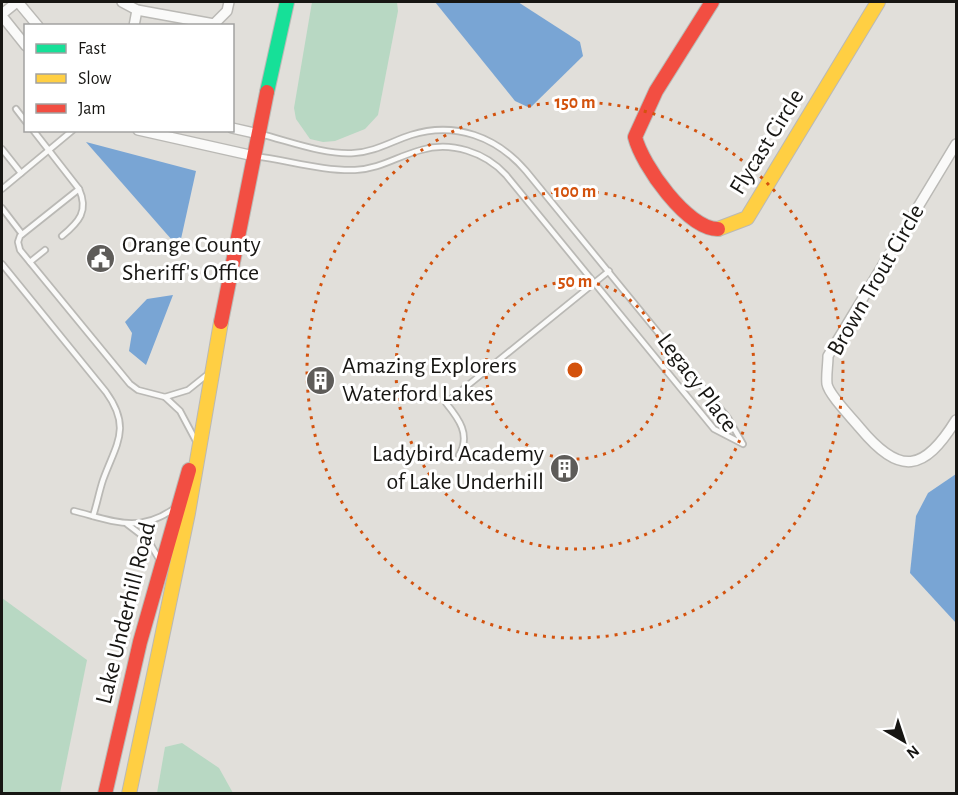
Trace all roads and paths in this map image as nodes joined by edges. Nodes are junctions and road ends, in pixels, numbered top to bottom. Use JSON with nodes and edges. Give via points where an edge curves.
{"nodes":[{"id":1,"x":17,"y":2,"type":"edge"},
{"id":2,"x":122,"y":2,"type":"edge"},
{"id":3,"x":229,"y":2,"type":"edge"},
{"id":4,"x":287,"y":2,"type":"edge"},
{"id":5,"x":712,"y":2,"type":"edge"},
{"id":6,"x":878,"y":2,"type":"edge"},
{"id":7,"x":137,"y":10,"type":"junction"},
{"id":8,"x":2,"y":15,"type":"edge"},
{"id":9,"x":36,"y":24,"type":"edge"},
{"id":10,"x":134,"y":24,"type":"edge"},
{"id":11,"x":24,"y":43,"type":"edge"},
{"id":12,"x":16,"y":109,"type":"dead end"},
{"id":13,"x":24,"y":119,"type":"edge"},
{"id":14,"x":234,"y":129,"type":"edge"},
{"id":15,"x":35,"y":132,"type":"edge"},
{"id":16,"x":71,"y":132,"type":"edge"},
{"id":17,"x":147,"y":132,"type":"edge"},
{"id":18,"x":259,"y":134,"type":"junction"},
{"id":19,"x":957,"y":144,"type":"edge"},
{"id":20,"x":2,"y":149,"type":"edge"},
{"id":21,"x":49,"y":150,"type":"junction"},
{"id":22,"x":254,"y":156,"type":"junction"},
{"id":23,"x":21,"y":173,"type":"junction"},
{"id":24,"x":2,"y":189,"type":"edge"},
{"id":25,"x":79,"y":189,"type":"junction"},
{"id":26,"x":2,"y":208,"type":"edge"},
{"id":27,"x":22,"y":234,"type":"junction"},
{"id":28,"x":63,"y":236,"type":"dead end"},
{"id":29,"x":45,"y":250,"type":"dead end"},
{"id":30,"x":30,"y":262,"type":"junction"},
{"id":31,"x":2,"y":264,"type":"edge"},
{"id":32,"x":609,"y":271,"type":"junction"},
{"id":33,"x":595,"y":283,"type":"junction"},
{"id":34,"x":212,"y":371,"type":"junction"},
{"id":35,"x":165,"y":397,"type":"junction"},
{"id":36,"x":957,"y":420,"type":"edge"},
{"id":37,"x":198,"y":445,"type":"junction"},
{"id":38,"x":459,"y":455,"type":"dead end"},
{"id":39,"x":177,"y":506,"type":"junction"},
{"id":40,"x":74,"y":512,"type":"dead end"},
{"id":41,"x":93,"y":516,"type":"junction"},
{"id":42,"x":127,"y":524,"type":"junction"},
{"id":43,"x":162,"y":564,"type":"junction"},
{"id":44,"x":105,"y":794,"type":"edge"},
{"id":45,"x":129,"y":794,"type":"edge"}],
"edges":[{"from":1,"to":8,"type":"street"},
{"from":1,"to":9,"type":"street"},
{"from":2,"to":7,"type":"street"},
{"from":3,"to":7,"type":"street","via":[[227,11],[214,24]]},
{"from":4,"to":18,"type":"street","name":"Lake Underhill Road"},
{"from":5,"to":6,"type":"street","name":"Flycast Circle","via":[[644,113],[635,137],[638,151],[685,211],[697,224],[718,229],[747,218]]},
{"from":7,"to":10,"type":"street"},
{"from":8,"to":11,"type":"street"},
{"from":12,"to":13,"type":"lane"},
{"from":14,"to":18,"type":"street"},
{"from":15,"to":21,"type":"lane"},
{"from":16,"to":21,"type":"lane"},
{"from":17,"to":22,"type":"street"},
{"from":18,"to":22,"type":"street","name":"Lake Underhill Road"},
{"from":18,"to":32,"type":"lane","name":"Legacy Place","via":[[350,153],[372,150],[432,130],[462,131],[483,137],[522,165]]},
{"from":19,"to":36,"type":"street","name":"Brown Trout Circle","via":[[828,356],[827,386],[877,448],[897,461],[926,457],[942,444]]},
{"from":20,"to":23,"type":"lane"},
{"from":21,"to":23,"type":"lane"},
{"from":21,"to":25,"type":"lane"},
{"from":22,"to":33,"type":"lane","name":"Legacy Place","via":[[353,170],[378,167],[429,148],[451,147],[471,152],[503,171]]},
{"from":22,"to":34,"type":"street","name":"Lake Underhill Road"},
{"from":23,"to":24,"type":"lane"},
{"from":25,"to":27,"type":"lane"},
{"from":25,"to":28,"type":"lane","via":[[83,214]]},
{"from":26,"to":27,"type":"lane"},
{"from":27,"to":30,"type":"lane","via":[[18,243]]},
{"from":29,"to":30,"type":"lane"},
{"from":30,"to":35,"type":"lane","via":[[132,387]]},
{"from":31,"to":41,"type":"lane","via":[[106,392],[117,411],[120,438]]},
{"from":32,"to":33,"type":"lane"},
{"from":32,"to":33,"type":"lane","name":"Legacy Place","via":[[728,418],[742,444],[714,429]]},
{"from":33,"to":38,"type":"lane","via":[[447,403],[464,432]]},
{"from":34,"to":35,"type":"lane","via":[[188,390]]},
{"from":34,"to":37,"type":"street","name":"Lake Underhill Road"},
{"from":35,"to":37,"type":"lane","via":[[180,411]]},
{"from":37,"to":39,"type":"street","name":"Lake Underhill Road"},
{"from":37,"to":45,"type":"street","name":"Lake Underhill Road","via":[[188,513]]},
{"from":39,"to":42,"type":"lane","via":[[149,522]]},
{"from":39,"to":43,"type":"street","name":"Lake Underhill Road"},
{"from":40,"to":41,"type":"lane"},
{"from":41,"to":42,"type":"lane"},
{"from":42,"to":43,"type":"lane","via":[[148,540]]},
{"from":43,"to":44,"type":"street","name":"Lake Underhill Road"}]}
